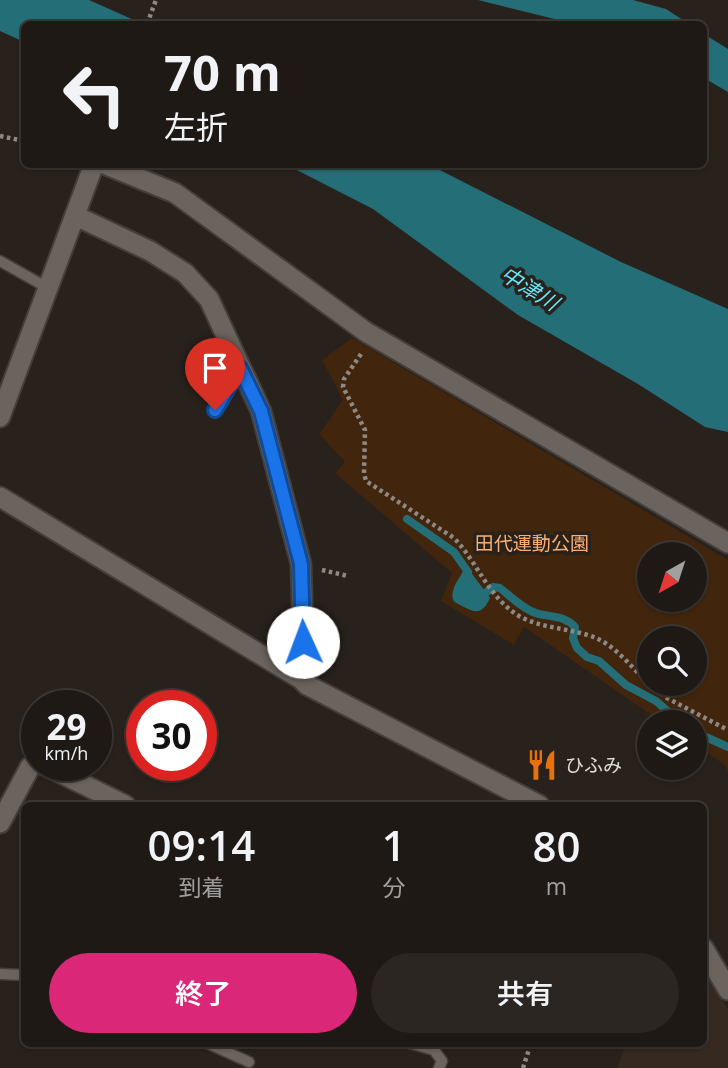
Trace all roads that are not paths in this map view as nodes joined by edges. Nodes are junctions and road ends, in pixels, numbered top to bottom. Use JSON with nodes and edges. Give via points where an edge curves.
{"nodes":[{"id":1,"x":93,"y":168,"type":"edge"},
{"id":2,"x":114,"y":168,"type":"edge"},
{"id":3,"x":76,"y":216,"type":"junction"},
{"id":4,"x":0,"y":261,"type":"edge"},
{"id":5,"x":48,"y":288,"type":"junction"},
{"id":6,"x":240,"y":368,"type":"junction"},
{"id":7,"x":215,"y":410,"type":"dead end"},
{"id":8,"x":0,"y":417,"type":"edge"},
{"id":9,"x":0,"y":497,"type":"edge"},
{"id":10,"x":728,"y":543,"type":"edge"},
{"id":11,"x":301,"y":679,"type":"junction"},
{"id":12,"x":22,"y":781,"type":"edge"},
{"id":13,"x":76,"y":781,"type":"edge"},
{"id":14,"x":119,"y":802,"type":"edge"},
{"id":15,"x":533,"y":802,"type":"edge"},
{"id":16,"x":0,"y":822,"type":"edge"},
{"id":17,"x":707,"y":954,"type":"edge"},
{"id":18,"x":0,"y":974,"type":"edge"},
{"id":19,"x":21,"y":975,"type":"edge"},
{"id":20,"x":728,"y":990,"type":"edge"},
{"id":21,"x":216,"y":1047,"type":"edge"},
{"id":22,"x":423,"y":1047,"type":"edge"},
{"id":23,"x":249,"y":1062,"type":"dead end"},
{"id":24,"x":439,"y":1068,"type":"edge"}],
"edges":[{"from":1,"to":3,"type":"street"},
{"from":2,"to":10,"type":"street","via":[[175,193],[374,337]]},
{"from":3,"to":5,"type":"street"},
{"from":3,"to":6,"type":"street","via":[[185,273],[209,299]]},
{"from":4,"to":5,"type":"lane"},
{"from":5,"to":8,"type":"street"},
{"from":6,"to":7,"type":"lane"},
{"from":6,"to":11,"type":"street","via":[[261,411],[301,564]]},
{"from":9,"to":11,"type":"street"},
{"from":11,"to":15,"type":"street"},
{"from":12,"to":16,"type":"street"},
{"from":13,"to":14,"type":"street"},
{"from":17,"to":20,"type":"street"},
{"from":18,"to":19,"type":"lane"},
{"from":21,"to":23,"type":"lane"},
{"from":22,"to":24,"type":"lane","via":[[434,1050],[442,1061]]}]}
